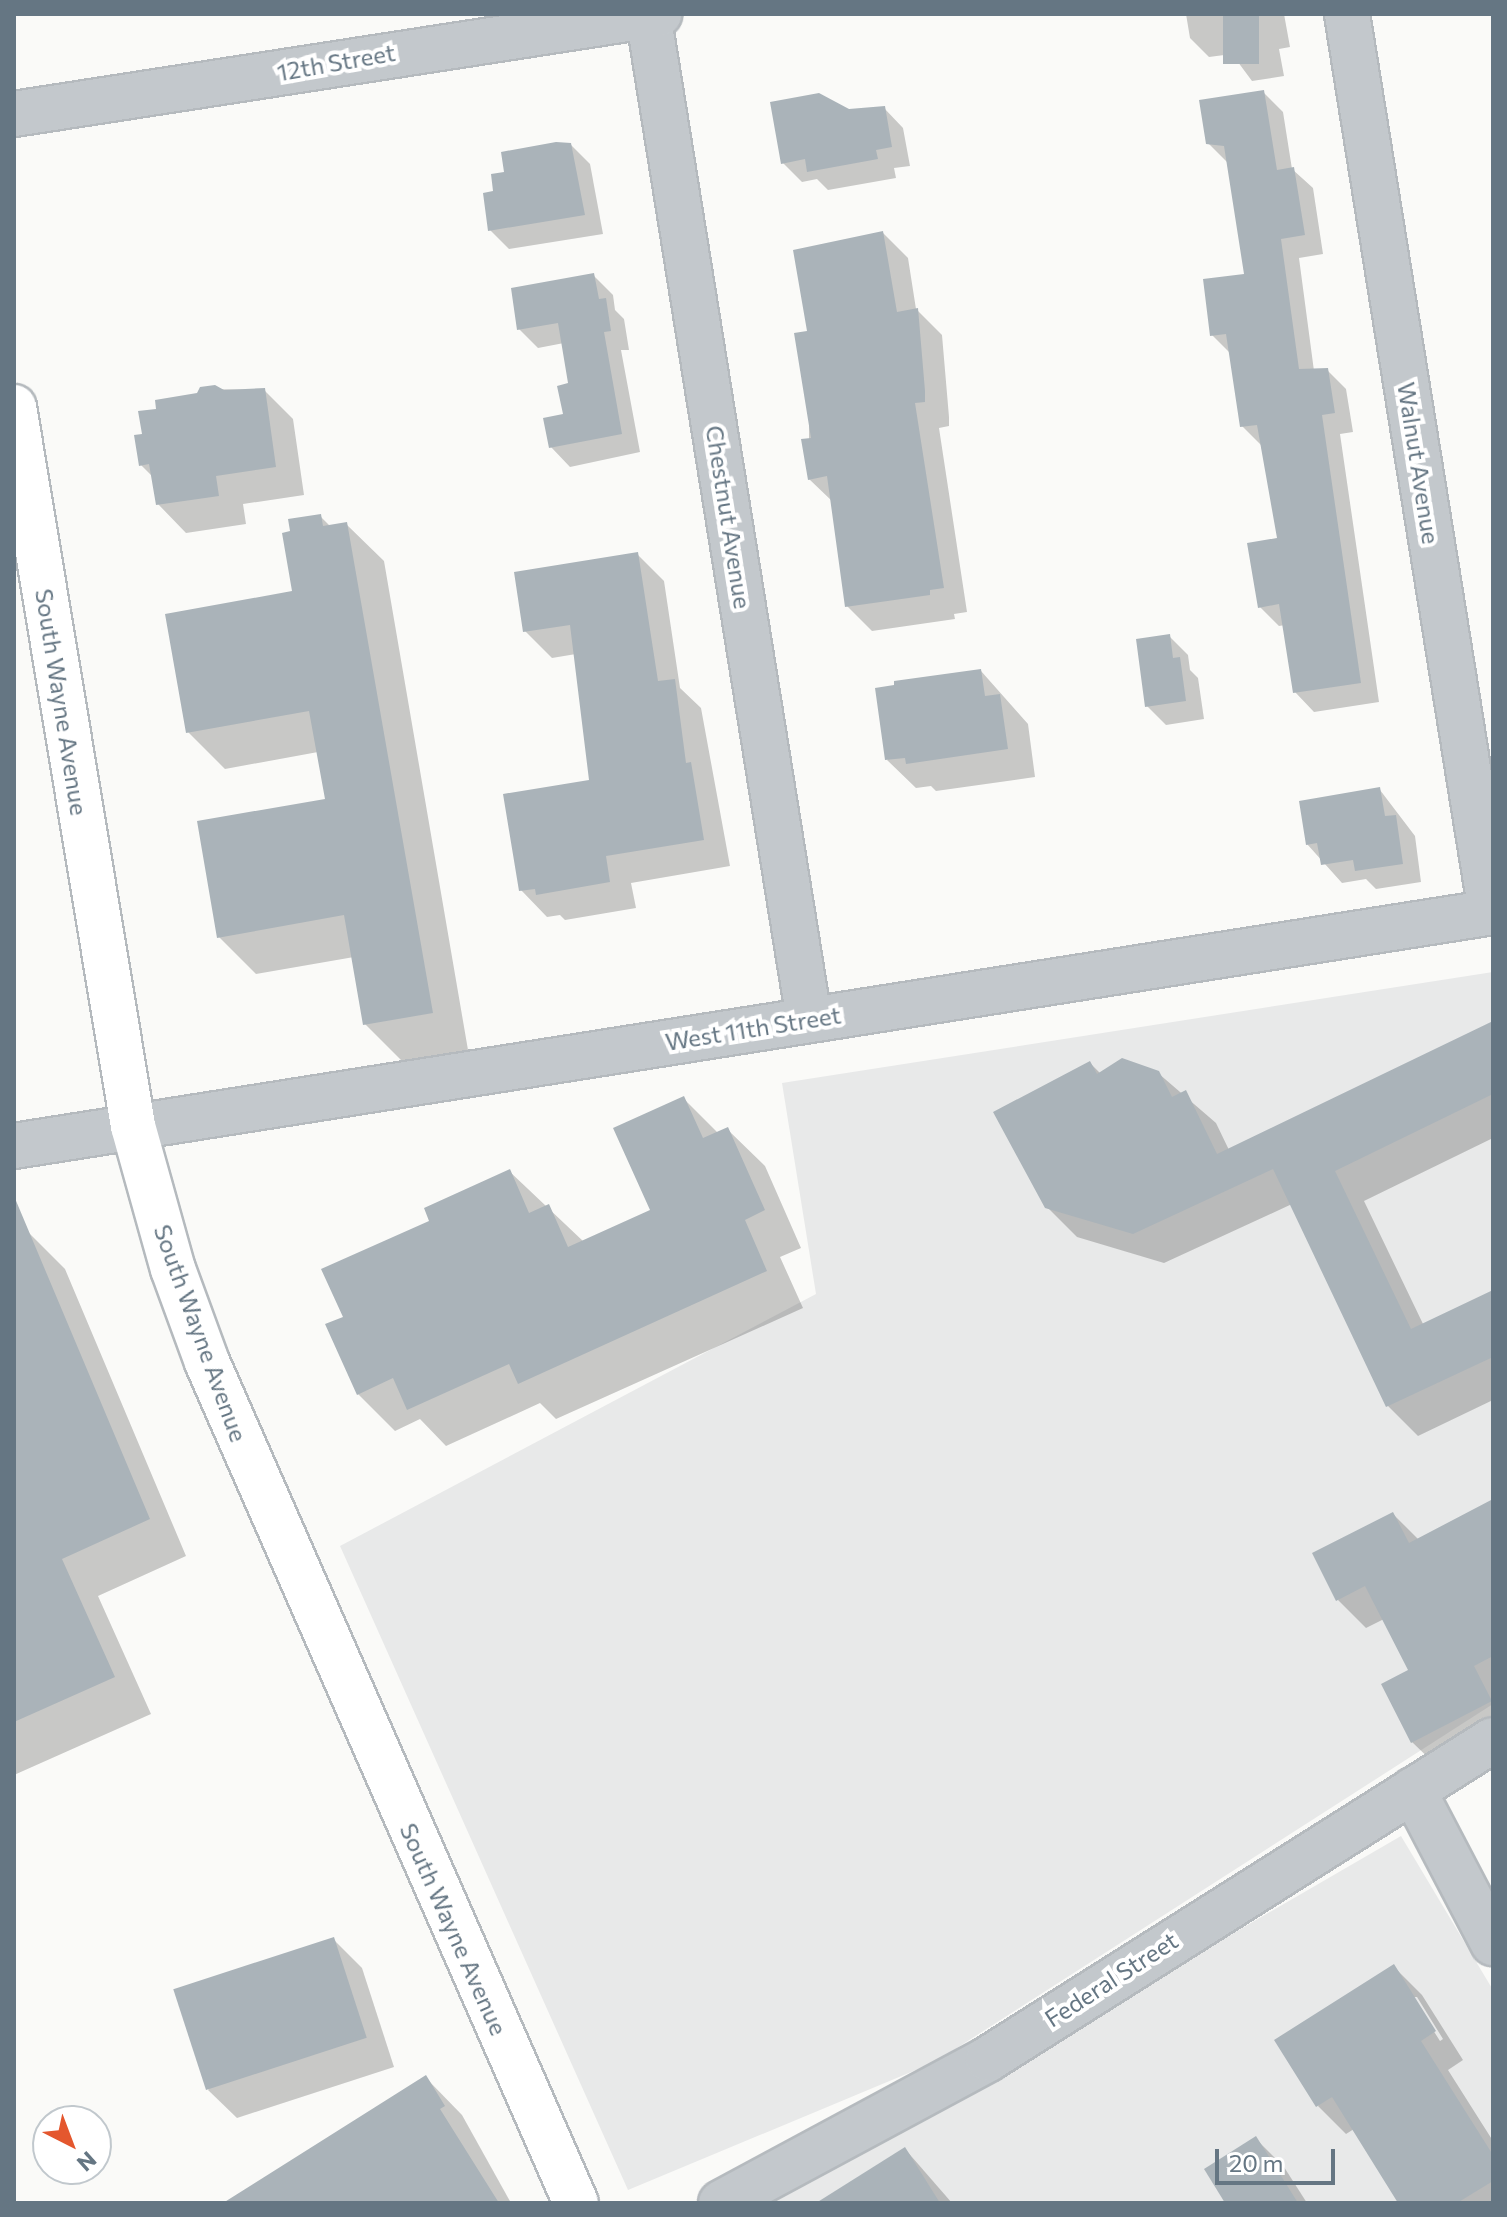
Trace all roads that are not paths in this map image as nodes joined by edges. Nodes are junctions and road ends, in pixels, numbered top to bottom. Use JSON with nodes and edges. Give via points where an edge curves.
{"nodes":[{"id":1,"x":1347,"y":14,"type":"edge"},
{"id":2,"x":652,"y":15,"type":"edge"},
{"id":3,"x":14,"y":114,"type":"edge"},
{"id":4,"x":14,"y":407,"type":"edge"},
{"id":5,"x":1492,"y":912,"type":"edge"},
{"id":6,"x":809,"y":1019,"type":"junction"},
{"id":7,"x":133,"y":1126,"type":"junction"},
{"id":8,"x":14,"y":1146,"type":"edge"},
{"id":9,"x":1493,"y":1740,"type":"edge"},
{"id":10,"x":1413,"y":1790,"type":"junction"},
{"id":11,"x":1493,"y":1943,"type":"edge"},
{"id":12,"x":576,"y":2203,"type":"edge"},
{"id":13,"x":721,"y":2203,"type":"edge"}],
"edges":[{"from":1,"to":5,"type":"street","name":"Walnut Avenue"},
{"from":2,"to":3,"type":"street","name":"12th Street"},
{"from":2,"to":6,"type":"street","name":"Chestnut Avenue"},
{"from":4,"to":7,"type":"main road","name":"South Wayne Avenue"},
{"from":5,"to":6,"type":"street","name":"West 11th Street"},
{"from":6,"to":7,"type":"street","name":"West 11th Street"},
{"from":7,"to":8,"type":"street","name":"West 11th Street"},
{"from":7,"to":12,"type":"main road","name":"South Wayne Avenue","via":[[173,1269],[207,1362]]},
{"from":9,"to":10,"type":"street","name":"Federal Street"},
{"from":10,"to":11,"type":"street"},
{"from":10,"to":13,"type":"street","name":"Federal Street","via":[[988,2059]]}]}
